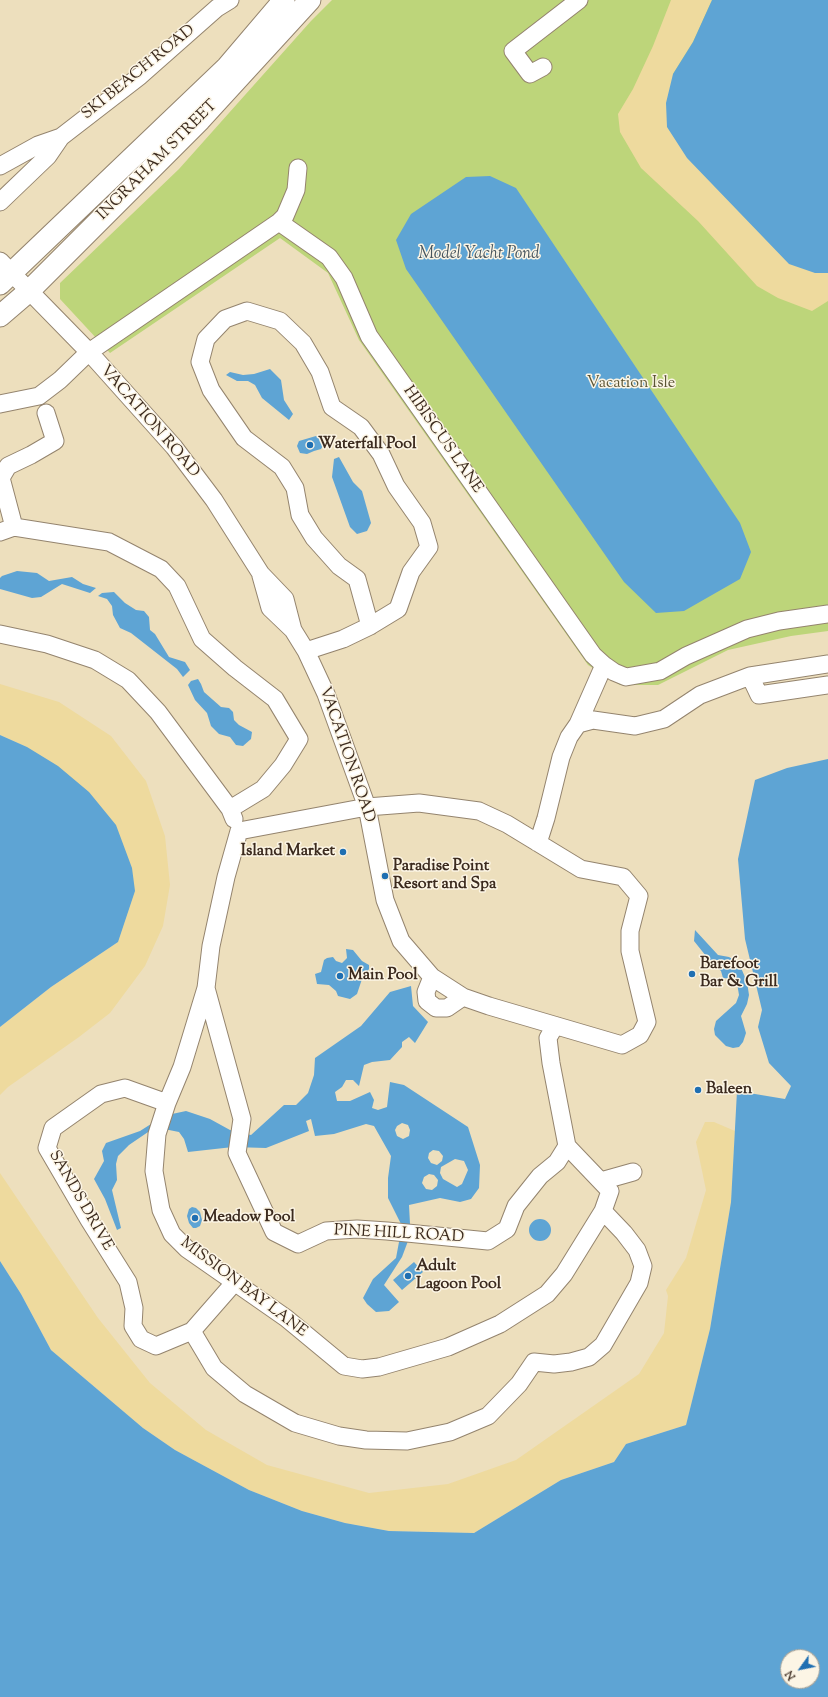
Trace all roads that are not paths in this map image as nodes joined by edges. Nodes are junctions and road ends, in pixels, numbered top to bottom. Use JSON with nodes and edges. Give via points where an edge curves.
{"nodes":[{"id":1,"x":284,"y":0,"type":"edge"},
{"id":2,"x":310,"y":0,"type":"edge"},
{"id":3,"x":579,"y":0,"type":"edge"},
{"id":4,"x":219,"y":3,"type":"edge"},
{"id":5,"x":543,"y":67,"type":"dead end"},
{"id":6,"x":61,"y":137,"type":"junction"},
{"id":7,"x":0,"y":166,"type":"edge"},
{"id":8,"x":298,"y":168,"type":"dead end"},
{"id":9,"x":0,"y":202,"type":"edge"},
{"id":10,"x":279,"y":222,"type":"junction"},
{"id":11,"x":12,"y":279,"type":"edge"},
{"id":12,"x":0,"y":316,"type":"edge"},
{"id":13,"x":89,"y":352,"type":"junction"},
{"id":14,"x":0,"y":404,"type":"edge"},
{"id":15,"x":46,"y":413,"type":"dead end"},
{"id":16,"x":7,"y":530,"type":"edge"},
{"id":17,"x":828,"y":614,"type":"edge"},
{"id":18,"x":370,"y":626,"type":"junction"},
{"id":19,"x":0,"y":634,"type":"edge"},
{"id":20,"x":306,"y":651,"type":"junction"},
{"id":21,"x":828,"y":664,"type":"edge"},
{"id":22,"x":604,"y":665,"type":"junction"},
{"id":23,"x":750,"y":676,"type":"junction"},
{"id":24,"x":828,"y":685,"type":"edge"},
{"id":25,"x":578,"y":724,"type":"junction"},
{"id":26,"x":367,"y":807,"type":"junction"},
{"id":27,"x":230,"y":809,"type":"junction"},
{"id":28,"x":239,"y":831,"type":"junction"},
{"id":29,"x":538,"y":843,"type":"junction"},
{"id":30,"x":432,"y":977,"type":"junction"},
{"id":31,"x":206,"y":988,"type":"junction"},
{"id":32,"x":463,"y":997,"type":"junction"},
{"id":33,"x":555,"y":1026,"type":"junction"},
{"id":34,"x":167,"y":1103,"type":"junction"},
{"id":35,"x":567,"y":1146,"type":"junction"},
{"id":36,"x":633,"y":1172,"type":"dead end"},
{"id":37,"x":601,"y":1181,"type":"junction"},
{"id":38,"x":603,"y":1211,"type":"junction"},
{"id":39,"x":234,"y":1283,"type":"junction"},
{"id":40,"x":192,"y":1332,"type":"junction"}],
"edges":[{"from":1,"to":11,"type":"main road","name":"INGRAHAM STREET","via":[[227,67]]},
{"from":2,"to":11,"type":"main road","name":"INGRAHAM STREET","via":[[200,120]]},
{"from":3,"to":5,"type":"street","via":[[513,51],[530,74]]},
{"from":4,"to":6,"type":"street","name":"SKI BEACH ROAD","via":[[140,76]]},
{"from":6,"to":7,"type":"street","name":"SKI BEACH ROAD","via":[[38,145]]},
{"from":6,"to":9,"type":"street","name":"SKI BEACH ROAD","via":[[48,156]]},
{"from":8,"to":10,"type":"street","via":[[296,190],[285,216]]},
{"from":10,"to":13,"type":"street"},
{"from":10,"to":22,"type":"street","name":"HIBISCUS LANE","via":[[329,257],[344,278],[369,336],[593,655]]},
{"from":11,"to":12,"type":"main road","name":"INGRAHAM STREET"},
{"from":11,"to":13,"type":"street","name":"VACATION ROAD"},
{"from":13,"to":14,"type":"street","via":[[60,380],[38,396]]},
{"from":13,"to":20,"type":"street","name":"VACATION ROAD","via":[[174,447],[214,500],[261,574],[285,599],[294,630]]},
{"from":15,"to":16,"type":"street","via":[[54,441],[8,466],[1,478]]},
{"from":16,"to":27,"type":"street","via":[[109,542],[161,569],[177,586],[202,639],[275,699],[299,739],[283,765],[263,789]]},
{"from":17,"to":22,"type":"street","name":"HIBISCUS LANE","via":[[779,621],[747,629],[686,656],[660,671],[626,677]]},
{"from":18,"to":18,"type":"street","via":[[398,609],[411,572],[429,548],[422,524],[396,486],[381,454],[361,427],[332,407],[320,372],[303,343],[280,321],[247,311],[225,320],[206,339],[200,362],[211,390],[244,438],[282,467],[296,488],[300,515],[314,538],[339,566],[357,579]]},
{"from":18,"to":20,"type":"street","via":[[343,639]]},
{"from":19,"to":27,"type":"street","via":[[46,644],[95,660],[128,680],[158,712]]},
{"from":20,"to":26,"type":"street","name":"VACATION ROAD","via":[[326,694]]},
{"from":21,"to":23,"type":"street"},
{"from":22,"to":25,"type":"street"},
{"from":23,"to":24,"type":"street","via":[[760,695]]},
{"from":23,"to":25,"type":"street","via":[[700,695],[664,719],[635,726],[592,720]]},
{"from":25,"to":29,"type":"street","via":[[569,737],[561,757]]},
{"from":26,"to":28,"type":"street"},
{"from":26,"to":29,"type":"street","via":[[419,803],[479,811]]},
{"from":26,"to":30,"type":"street","name":"VACATION ROAD","via":[[388,907],[401,941]]},
{"from":27,"to":28,"type":"street"},
{"from":28,"to":31,"type":"street","name":"MISSION BAY LANE","via":[[211,946]]},
{"from":29,"to":33,"type":"street","name":"VACATION ROAD","via":[[581,869],[623,877],[639,896],[630,931],[630,951],[647,1022],[640,1035],[622,1045]]},
{"from":30,"to":32,"type":"street","name":"VACATION ROAD"},
{"from":30,"to":32,"type":"street","via":[[426,992],[427,1000],[436,1008],[447,1008]]},
{"from":31,"to":34,"type":"street","name":"MISSION BAY LANE","via":[[182,1067]]},
{"from":31,"to":35,"type":"street","name":"PINE HILL ROAD","via":[[242,1119],[237,1153],[274,1232],[298,1244],[326,1231],[357,1230],[417,1233],[488,1241],[507,1229],[516,1206],[540,1176],[557,1162]]},
{"from":32,"to":33,"type":"street","name":"VACATION ROAD"},
{"from":33,"to":35,"type":"street","via":[[548,1038]]},
{"from":34,"to":39,"type":"street","name":"MISSION BAY LANE","via":[[157,1134],[154,1171],[161,1210],[172,1234],[187,1249]]},
{"from":34,"to":40,"type":"street","name":"SANDS DRIVE","via":[[125,1088],[101,1094],[53,1128],[47,1148],[88,1220],[128,1282],[134,1308],[133,1326],[141,1339],[156,1346]]},
{"from":35,"to":37,"type":"street","name":"MISSION BAY LANE"},
{"from":36,"to":37,"type":"street"},
{"from":37,"to":38,"type":"street","name":"MISSION BAY LANE","via":[[610,1191]]},
{"from":38,"to":39,"type":"street","name":"MISSION BAY LANE","via":[[564,1274],[547,1294],[500,1324],[454,1344],[379,1366],[362,1369],[344,1366],[286,1318]]},
{"from":38,"to":40,"type":"street","via":[[637,1250],[644,1266],[639,1283],[603,1345],[589,1356],[572,1362],[534,1362],[520,1384],[488,1416],[450,1432],[408,1441],[366,1440],[339,1436],[295,1423],[245,1394],[214,1368]]},
{"from":39,"to":40,"type":"street"}]}
